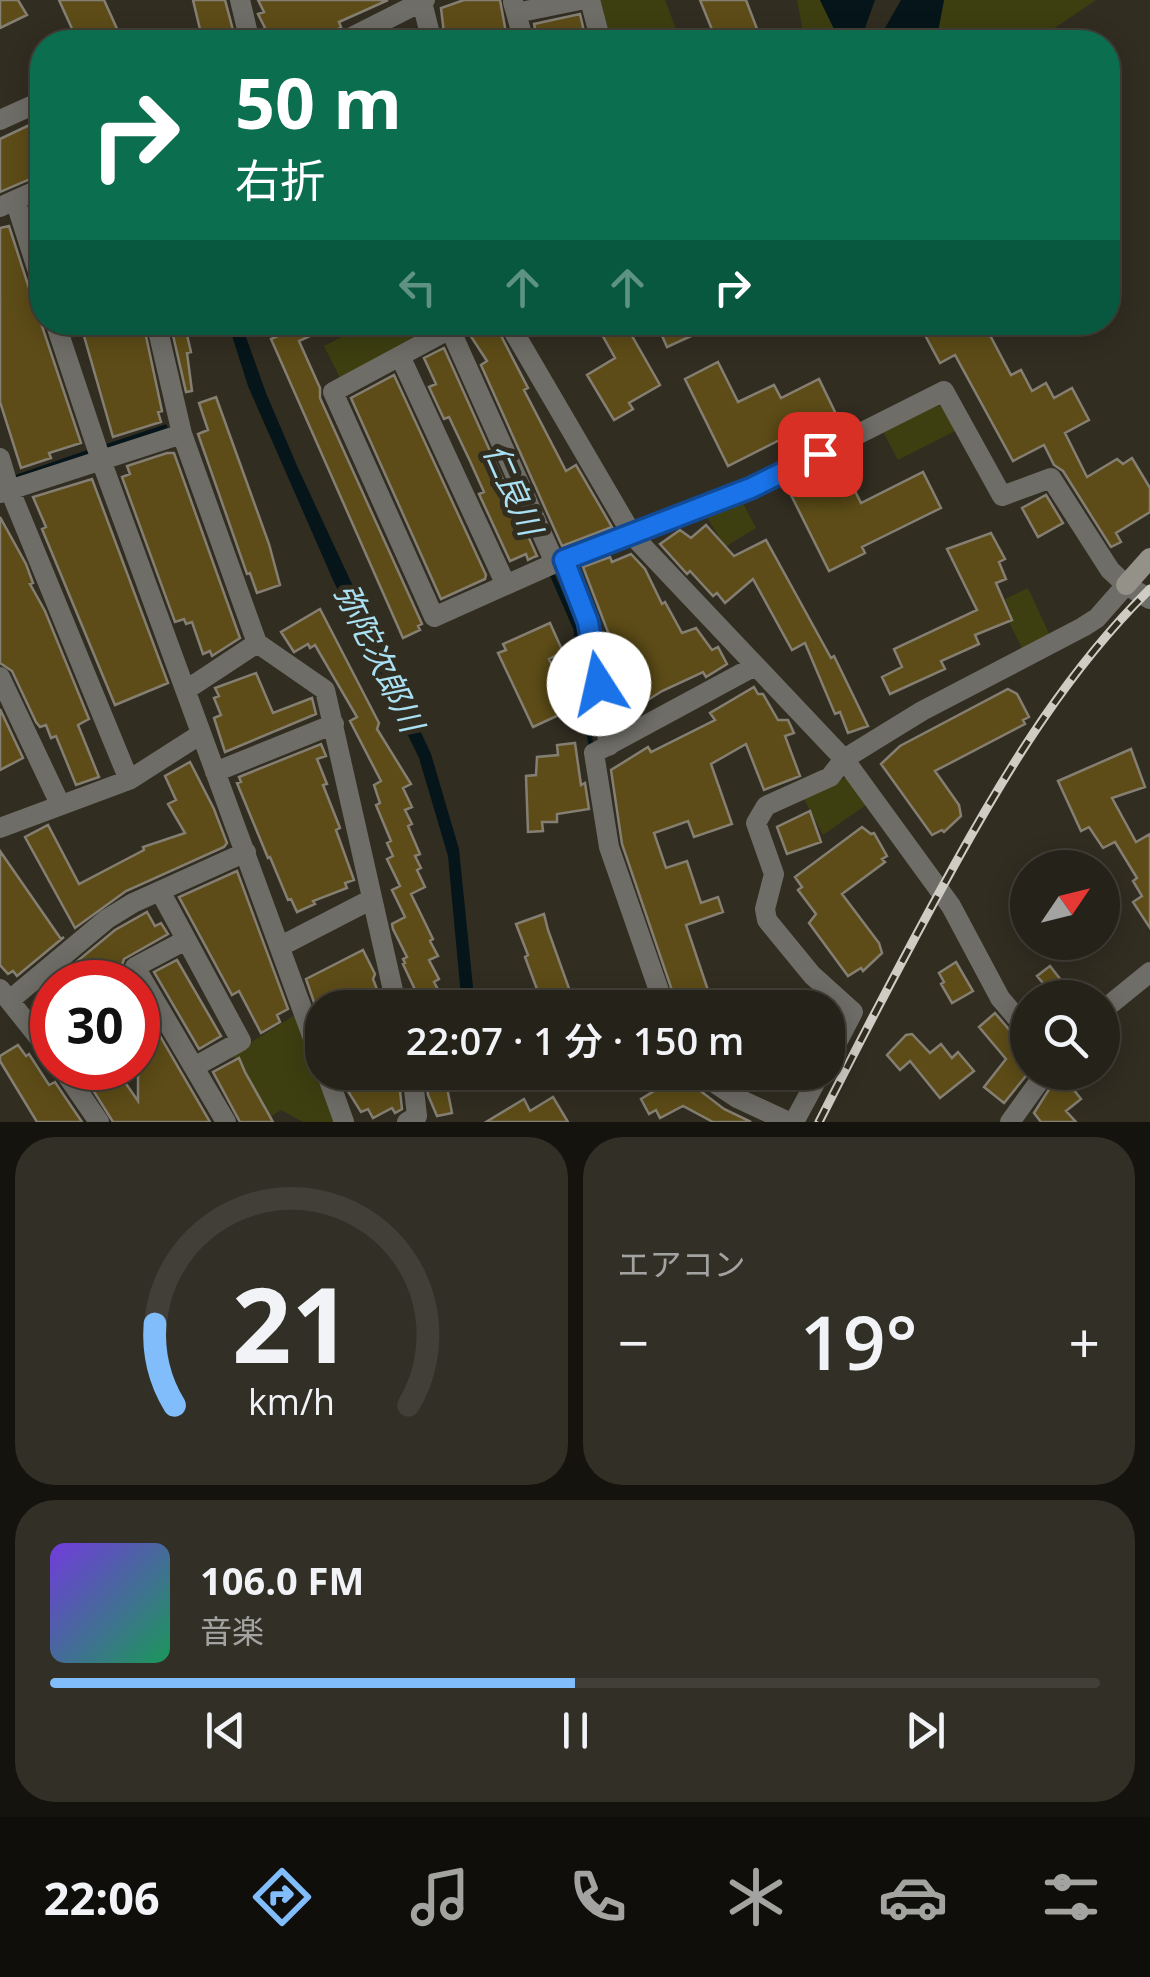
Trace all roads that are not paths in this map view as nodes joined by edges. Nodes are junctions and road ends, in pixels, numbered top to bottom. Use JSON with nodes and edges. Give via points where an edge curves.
{"nodes":[{"id":1,"x":580,"y":0,"type":"edge"},
{"id":2,"x":590,"y":0,"type":"edge"},
{"id":3,"x":423,"y":1,"type":"edge"},
{"id":4,"x":245,"y":2,"type":"edge"},
{"id":5,"x":514,"y":7,"type":"edge"},
{"id":6,"x":248,"y":30,"type":"edge"},
{"id":7,"x":366,"y":30,"type":"edge"},
{"id":8,"x":429,"y":30,"type":"edge"},
{"id":9,"x":598,"y":30,"type":"edge"},
{"id":10,"x":30,"y":106,"type":"edge"},
{"id":11,"x":0,"y":120,"type":"edge"},
{"id":12,"x":30,"y":193,"type":"edge"},
{"id":13,"x":7,"y":204,"type":"edge"},
{"id":14,"x":30,"y":257,"type":"edge"},
{"id":15,"x":60,"y":335,"type":"edge"},
{"id":16,"x":159,"y":335,"type":"edge"},
{"id":17,"x":440,"y":335,"type":"edge"},
{"id":18,"x":451,"y":335,"type":"edge"},
{"id":19,"x":516,"y":335,"type":"edge"},
{"id":20,"x":400,"y":356,"type":"junction"},
{"id":21,"x":182,"y":434,"type":"junction"},
{"id":22,"x":99,"y":453,"type":"junction"},
{"id":23,"x":4,"y":479,"type":"edge"},
{"id":24,"x":632,"y":536,"type":"junction"},
{"id":25,"x":1150,"y":558,"type":"edge"},
{"id":26,"x":552,"y":564,"type":"junction"},
{"id":27,"x":506,"y":585,"type":"junction"},
{"id":28,"x":1126,"y":585,"type":"junction"},
{"id":29,"x":1150,"y":598,"type":"edge"},
{"id":30,"x":257,"y":643,"type":"junction"},
{"id":31,"x":755,"y":666,"type":"junction"},
{"id":32,"x":0,"y":677,"type":"edge"},
{"id":33,"x":186,"y":690,"type":"junction"},
{"id":34,"x":334,"y":724,"type":"junction"},
{"id":35,"x":201,"y":734,"type":"junction"},
{"id":36,"x":609,"y":746,"type":"junction"},
{"id":37,"x":844,"y":759,"type":"junction"},
{"id":38,"x":215,"y":772,"type":"junction"},
{"id":39,"x":129,"y":780,"type":"junction"},
{"id":40,"x":60,"y":804,"type":"junction"},
{"id":41,"x":0,"y":828,"type":"edge"},
{"id":42,"x":246,"y":852,"type":"junction"},
{"id":43,"x":160,"y":891,"type":"junction"},
{"id":44,"x":372,"y":898,"type":"junction"},
{"id":45,"x":184,"y":941,"type":"junction"},
{"id":46,"x":281,"y":946,"type":"junction"},
{"id":47,"x":1150,"y":972,"type":"edge"},
{"id":48,"x":393,"y":990,"type":"edge"},
{"id":49,"x":659,"y":990,"type":"edge"},
{"id":50,"x":829,"y":990,"type":"edge"},
{"id":51,"x":5,"y":994,"type":"edge"},
{"id":52,"x":1120,"y":997,"type":"edge"},
{"id":53,"x":845,"y":1005,"type":"edge"},
{"id":54,"x":1010,"y":1010,"type":"edge"},
{"id":55,"x":305,"y":1014,"type":"edge"},
{"id":56,"x":30,"y":1026,"type":"edge"},
{"id":57,"x":845,"y":1027,"type":"edge"},
{"id":58,"x":194,"y":1068,"type":"junction"},
{"id":59,"x":77,"y":1090,"type":"edge"},
{"id":60,"x":332,"y":1090,"type":"edge"},
{"id":61,"x":414,"y":1090,"type":"edge"},
{"id":62,"x":725,"y":1090,"type":"edge"},
{"id":63,"x":811,"y":1090,"type":"edge"},
{"id":64,"x":1033,"y":1090,"type":"edge"},
{"id":65,"x":99,"y":1122,"type":"edge"},
{"id":66,"x":226,"y":1122,"type":"edge"},
{"id":67,"x":344,"y":1122,"type":"edge"},
{"id":68,"x":407,"y":1122,"type":"edge"},
{"id":69,"x":792,"y":1122,"type":"edge"},
{"id":70,"x":1010,"y":1122,"type":"edge"}],
"edges":[{"from":1,"to":5,"type":"street"},
{"from":2,"to":9,"type":"street"},
{"from":3,"to":7,"type":"street"},
{"from":3,"to":8,"type":"street"},
{"from":4,"to":6,"type":"street"},
{"from":10,"to":11,"type":"street"},
{"from":12,"to":13,"type":"street"},
{"from":13,"to":14,"type":"street"},
{"from":15,"to":22,"type":"street"},
{"from":16,"to":21,"type":"street"},
{"from":17,"to":20,"type":"street"},
{"from":18,"to":26,"type":"street"},
{"from":19,"to":24,"type":"street"},
{"from":20,"to":27,"type":"street"},
{"from":20,"to":27,"type":"street","via":[[333,392],[434,617]]},
{"from":21,"to":22,"type":"street"},
{"from":21,"to":30,"type":"street"},
{"from":22,"to":23,"type":"street"},
{"from":22,"to":33,"type":"street"},
{"from":23,"to":39,"type":"street"},
{"from":24,"to":26,"type":"street"},
{"from":24,"to":28,"type":"street","via":[[751,488],[944,391],[1002,496],[1051,478]]},
{"from":24,"to":31,"type":"street"},
{"from":25,"to":28,"type":"street"},
{"from":26,"to":27,"type":"street"},
{"from":26,"to":36,"type":"street","via":[[588,622]]},
{"from":28,"to":29,"type":"street"},
{"from":28,"to":37,"type":"street","via":[[1083,627]]},
{"from":30,"to":33,"type":"street"},
{"from":30,"to":34,"type":"street","via":[[324,690]]},
{"from":31,"to":36,"type":"street"},
{"from":31,"to":37,"type":"street"},
{"from":32,"to":40,"type":"street"},
{"from":33,"to":35,"type":"street"},
{"from":34,"to":38,"type":"street"},
{"from":34,"to":44,"type":"street"},
{"from":35,"to":38,"type":"street"},
{"from":35,"to":39,"type":"street"},
{"from":36,"to":49,"type":"street","via":[[594,754],[609,847]]},
{"from":37,"to":50,"type":"street","via":[[830,777],[766,806],[756,823],[774,874],[768,920]]},
{"from":37,"to":54,"type":"street","via":[[946,899]]},
{"from":38,"to":42,"type":"street"},
{"from":39,"to":40,"type":"street"},
{"from":40,"to":41,"type":"street"},
{"from":42,"to":43,"type":"street"},
{"from":42,"to":46,"type":"street"},
{"from":43,"to":45,"type":"street"},
{"from":43,"to":51,"type":"street","via":[[108,918]]},
{"from":44,"to":46,"type":"street"},
{"from":44,"to":48,"type":"street"},
{"from":45,"to":58,"type":"street","via":[[241,1042]]},
{"from":45,"to":58,"type":"street","via":[[135,968]]},
{"from":46,"to":55,"type":"street"},
{"from":47,"to":52,"type":"street"},
{"from":51,"to":56,"type":"street"},
{"from":53,"to":57,"type":"street","via":[[853,1012]]},
{"from":58,"to":66,"type":"street"},
{"from":59,"to":65,"type":"street"},
{"from":60,"to":67,"type":"street"},
{"from":61,"to":68,"type":"street","via":[[418,1116]]},
{"from":62,"to":69,"type":"street"},
{"from":63,"to":69,"type":"street"},
{"from":64,"to":70,"type":"street"}]}
